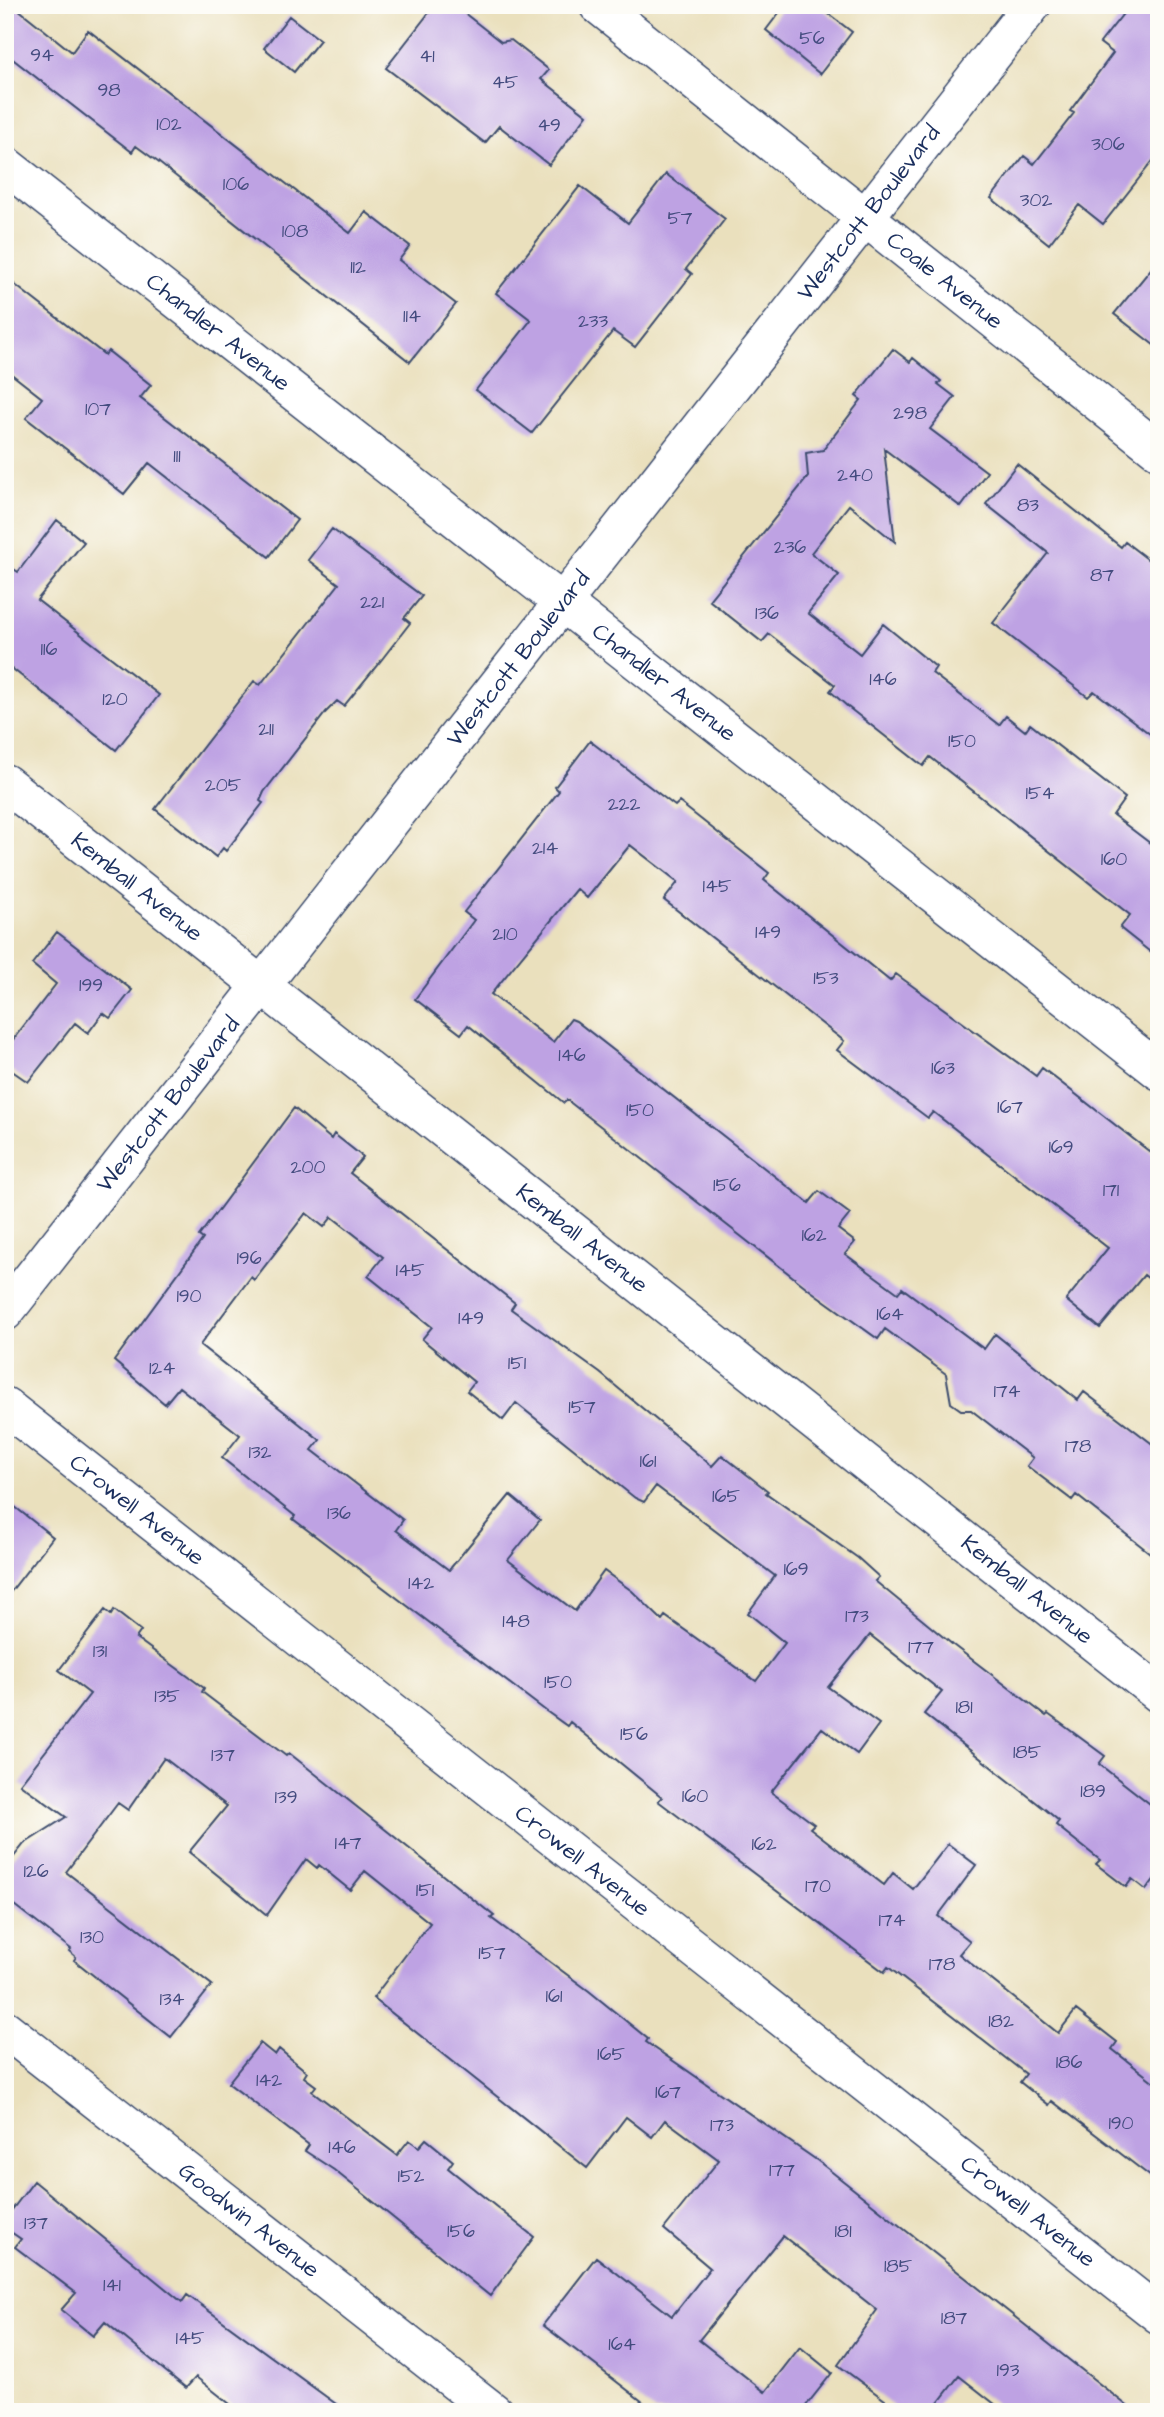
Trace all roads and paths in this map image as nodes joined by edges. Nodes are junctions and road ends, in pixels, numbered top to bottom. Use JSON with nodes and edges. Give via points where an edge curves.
{"nodes":[{"id":1,"x":598,"y":5,"type":"edge"},
{"id":2,"x":1032,"y":5,"type":"edge"},
{"id":3,"x":5,"y":165,"type":"edge"},
{"id":4,"x":866,"y":216,"type":"junction"},
{"id":5,"x":1159,"y":451,"type":"edge"},
{"id":6,"x":562,"y":603,"type":"junction"},
{"id":7,"x":5,"y":783,"type":"edge"},
{"id":8,"x":263,"y":984,"type":"junction"},
{"id":9,"x":1159,"y":1071,"type":"edge"},
{"id":10,"x":5,"y":1312,"type":"edge"},
{"id":11,"x":5,"y":1406,"type":"edge"},
{"id":12,"x":1159,"y":1694,"type":"edge"},
{"id":13,"x":5,"y":2029,"type":"edge"},
{"id":14,"x":1159,"y":2315,"type":"edge"},
{"id":15,"x":494,"y":2412,"type":"edge"}],
"edges":[{"from":1,"to":4,"type":"street","name":"Coale Avenue"},
{"from":2,"to":4,"type":"street","name":"Westcott Boulevard"},
{"from":3,"to":6,"type":"street","name":"Chandler Avenue"},
{"from":4,"to":5,"type":"street","name":"Coale Avenue"},
{"from":4,"to":6,"type":"street","name":"Westcott Boulevard"},
{"from":6,"to":8,"type":"street","name":"Westcott Boulevard"},
{"from":6,"to":9,"type":"street","name":"Chandler Avenue"},
{"from":7,"to":8,"type":"street","name":"Kemball Avenue"},
{"from":8,"to":10,"type":"street","name":"Westcott Boulevard"},
{"from":8,"to":12,"type":"street","name":"Kemball Avenue"},
{"from":11,"to":14,"type":"street","name":"Crowell Avenue"},
{"from":13,"to":15,"type":"street","name":"Goodwin Avenue"}]}
